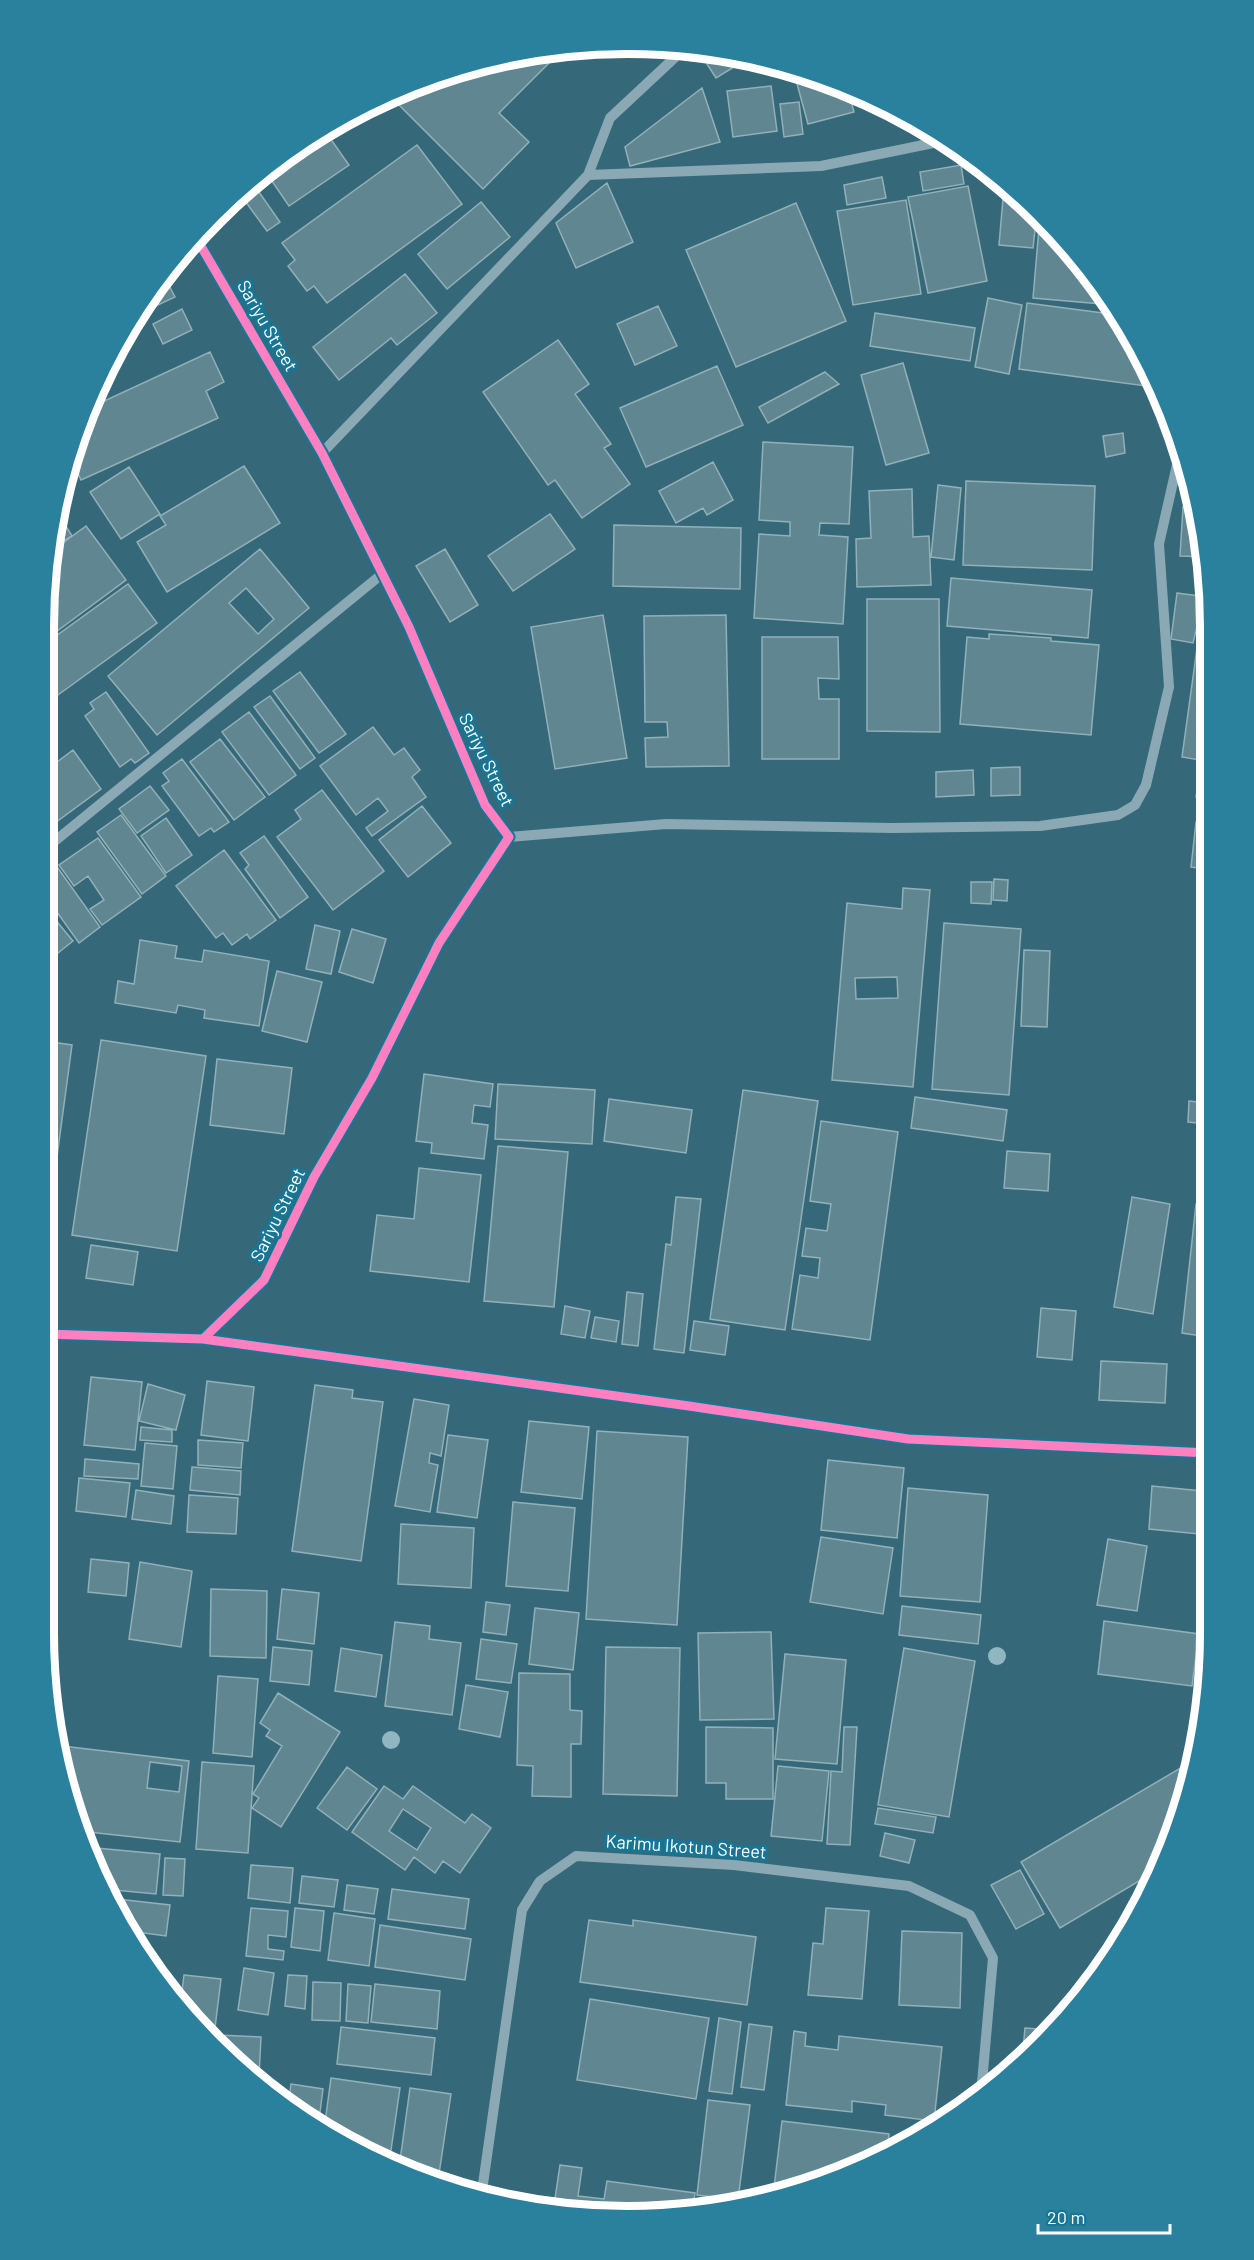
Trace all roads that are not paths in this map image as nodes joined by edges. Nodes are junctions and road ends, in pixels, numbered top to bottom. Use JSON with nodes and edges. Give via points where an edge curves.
{"nodes":[{"id":1,"x":676,"y":56,"type":"edge"},
{"id":2,"x":933,"y":143,"type":"edge"},
{"id":3,"x":588,"y":176,"type":"junction"},
{"id":4,"x":200,"y":245,"type":"edge"},
{"id":5,"x":322,"y":453,"type":"junction"},
{"id":6,"x":1177,"y":467,"type":"edge"},
{"id":7,"x":382,"y":574,"type":"junction"},
{"id":8,"x":509,"y":837,"type":"junction"},
{"id":9,"x":54,"y":842,"type":"edge"},
{"id":10,"x":54,"y":1334,"type":"edge"},
{"id":11,"x":203,"y":1339,"type":"junction"},
{"id":12,"x":1200,"y":1453,"type":"edge"},
{"id":13,"x":982,"y":2083,"type":"edge"},
{"id":14,"x":483,"y":2187,"type":"edge"}],
"edges":[{"from":1,"to":3,"type":"street","via":[[610,118]]},
{"from":2,"to":3,"type":"street","via":[[821,166]]},
{"from":3,"to":5,"type":"street"},
{"from":4,"to":5,"type":"street","name":"Sariyu Street"},
{"from":5,"to":7,"type":"street","name":"Sariyu Street"},
{"from":6,"to":8,"type":"street","via":[[1160,544],[1169,687],[1146,785],[1135,805],[1118,815],[1040,826],[666,824]]},
{"from":7,"to":8,"type":"street","name":"Sariyu Street","via":[[409,627],[485,805]]},
{"from":7,"to":9,"type":"street"},
{"from":8,"to":11,"type":"street","name":"Sariyu Street","via":[[439,943],[372,1078],[314,1177],[264,1280]]},
{"from":10,"to":11,"type":"street"},
{"from":11,"to":12,"type":"street","via":[[908,1439]]},
{"from":13,"to":14,"type":"street","name":"Karimu Ikotun Street","via":[[993,1958],[970,1915],[909,1886],[734,1865],[576,1856],[540,1881],[522,1910]]}]}
